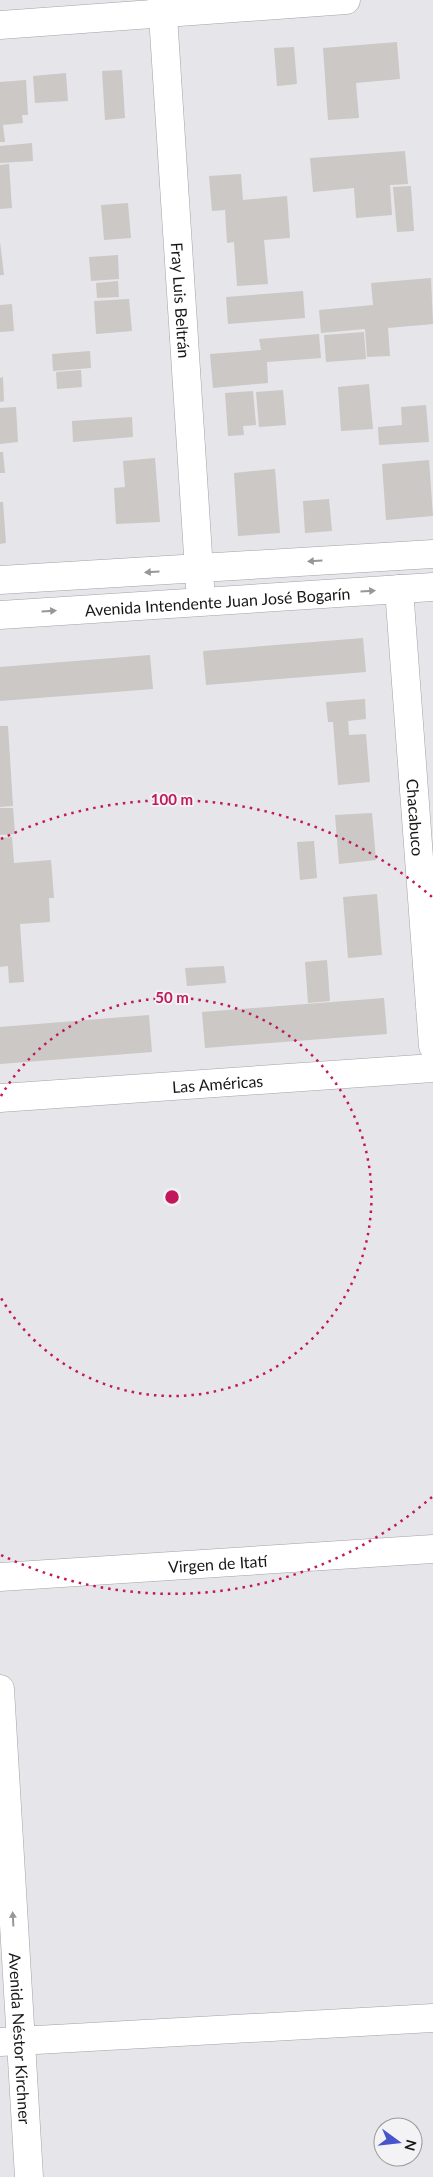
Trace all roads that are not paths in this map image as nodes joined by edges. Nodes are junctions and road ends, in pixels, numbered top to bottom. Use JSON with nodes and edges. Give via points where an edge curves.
{"nodes":[{"id":1,"x":346,"y":0,"type":"edge"},
{"id":2,"x":163,"y":6,"type":"edge"},
{"id":3,"x":0,"y":25,"type":"edge"},
{"id":4,"x":433,"y":554,"type":"edge"},
{"id":5,"x":200,"y":569,"type":"junction"},
{"id":6,"x":0,"y":580,"type":"edge"},
{"id":7,"x":433,"y":587,"type":"edge"},
{"id":8,"x":399,"y":589,"type":"junction"},
{"id":9,"x":201,"y":601,"type":"junction"},
{"id":10,"x":0,"y":615,"type":"edge"},
{"id":11,"x":433,"y":1046,"type":"edge"},
{"id":12,"x":433,"y":1068,"type":"edge"},
{"id":13,"x":0,"y":1098,"type":"edge"},
{"id":14,"x":433,"y":1550,"type":"edge"},
{"id":15,"x":0,"y":1577,"type":"edge"},
{"id":16,"x":0,"y":1690,"type":"edge"},
{"id":17,"x":433,"y":2018,"type":"edge"},
{"id":18,"x":10,"y":2041,"type":"edge"},
{"id":19,"x":29,"y":2177,"type":"edge"}],
"edges":[{"from":1,"to":2,"type":"street"},
{"from":2,"to":3,"type":"street"},
{"from":2,"to":5,"type":"street","name":"Fray Luis Beltrán"},
{"from":4,"to":5,"type":"street","name":"Avenida Intendente Juan José Bogarín","one_way":true},
{"from":5,"to":6,"type":"street","name":"Avenida Intendente Juan José Bogarín","one_way":true},
{"from":5,"to":9,"type":"street","name":"Fray Luis Beltrán"},
{"from":7,"to":8,"type":"street","name":"Avenida Intendente Juan José Bogarín"},
{"from":9,"to":8,"type":"street","name":"Avenida Intendente Juan José Bogarín","one_way":true},
{"from":8,"to":11,"type":"street","name":"Chacabuco"},
{"from":10,"to":9,"type":"street","name":"Avenida Intendente Juan José Bogarín","one_way":true},
{"from":12,"to":13,"type":"street","name":"Las Américas"},
{"from":14,"to":15,"type":"street","name":"Virgen de Itatí"},
{"from":18,"to":16,"type":"street","name":"Avenida Néstor Kirchner","one_way":true},
{"from":17,"to":18,"type":"street"},
{"from":18,"to":19,"type":"street","name":"Avenida Néstor Kirchner"}]}
